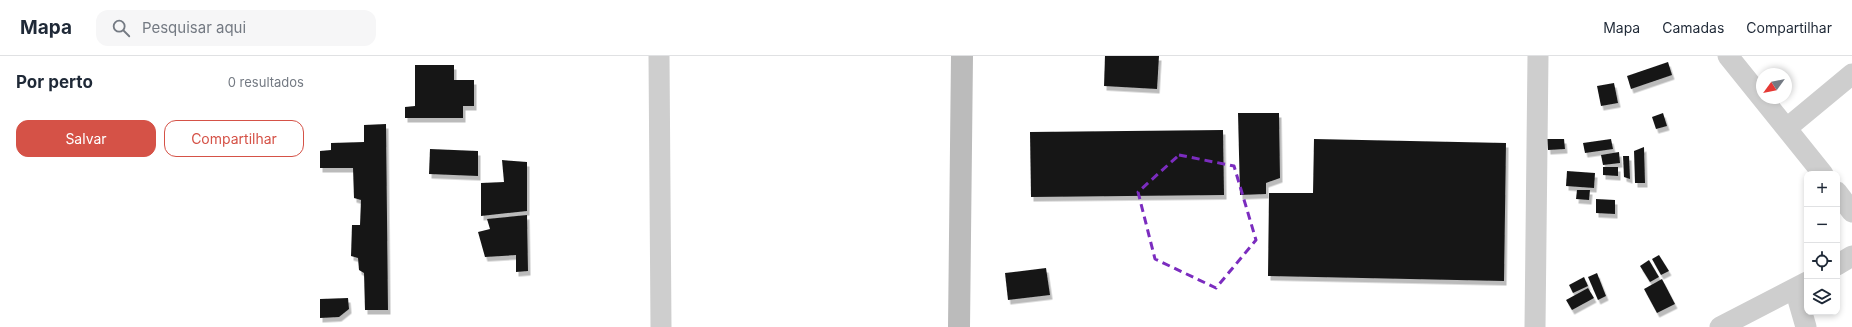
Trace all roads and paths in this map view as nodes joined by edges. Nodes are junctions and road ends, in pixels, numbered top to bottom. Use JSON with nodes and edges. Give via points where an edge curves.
{"nodes":[{"id":1,"x":659,"y":56,"type":"edge"},
{"id":2,"x":962,"y":56,"type":"edge"},
{"id":3,"x":1538,"y":56,"type":"edge"},
{"id":4,"x":1728,"y":56,"type":"edge"},
{"id":5,"x":1852,"y":74,"type":"edge"},
{"id":6,"x":1787,"y":128,"type":"junction"},
{"id":7,"x":1821,"y":171,"type":"edge"},
{"id":8,"x":1840,"y":196,"type":"edge"},
{"id":9,"x":1852,"y":212,"type":"edge"},
{"id":10,"x":1852,"y":256,"type":"edge"},
{"id":11,"x":1840,"y":263,"type":"edge"},
{"id":12,"x":1801,"y":286,"type":"edge"},
{"id":13,"x":661,"y":327,"type":"edge"},
{"id":14,"x":959,"y":327,"type":"edge"},
{"id":15,"x":1535,"y":327,"type":"edge"},
{"id":16,"x":1720,"y":327,"type":"edge"},
{"id":17,"x":1806,"y":327,"type":"edge"}],
"edges":[{"from":1,"to":13,"type":"street"},
{"from":2,"to":14,"type":"main road"},
{"from":3,"to":15,"type":"street"},
{"from":4,"to":6,"type":"street"},
{"from":5,"to":6,"type":"street"},
{"from":6,"to":7,"type":"street"},
{"from":8,"to":9,"type":"street"},
{"from":10,"to":11,"type":"street"},
{"from":12,"to":16,"type":"street"},
{"from":12,"to":17,"type":"street"}]}
